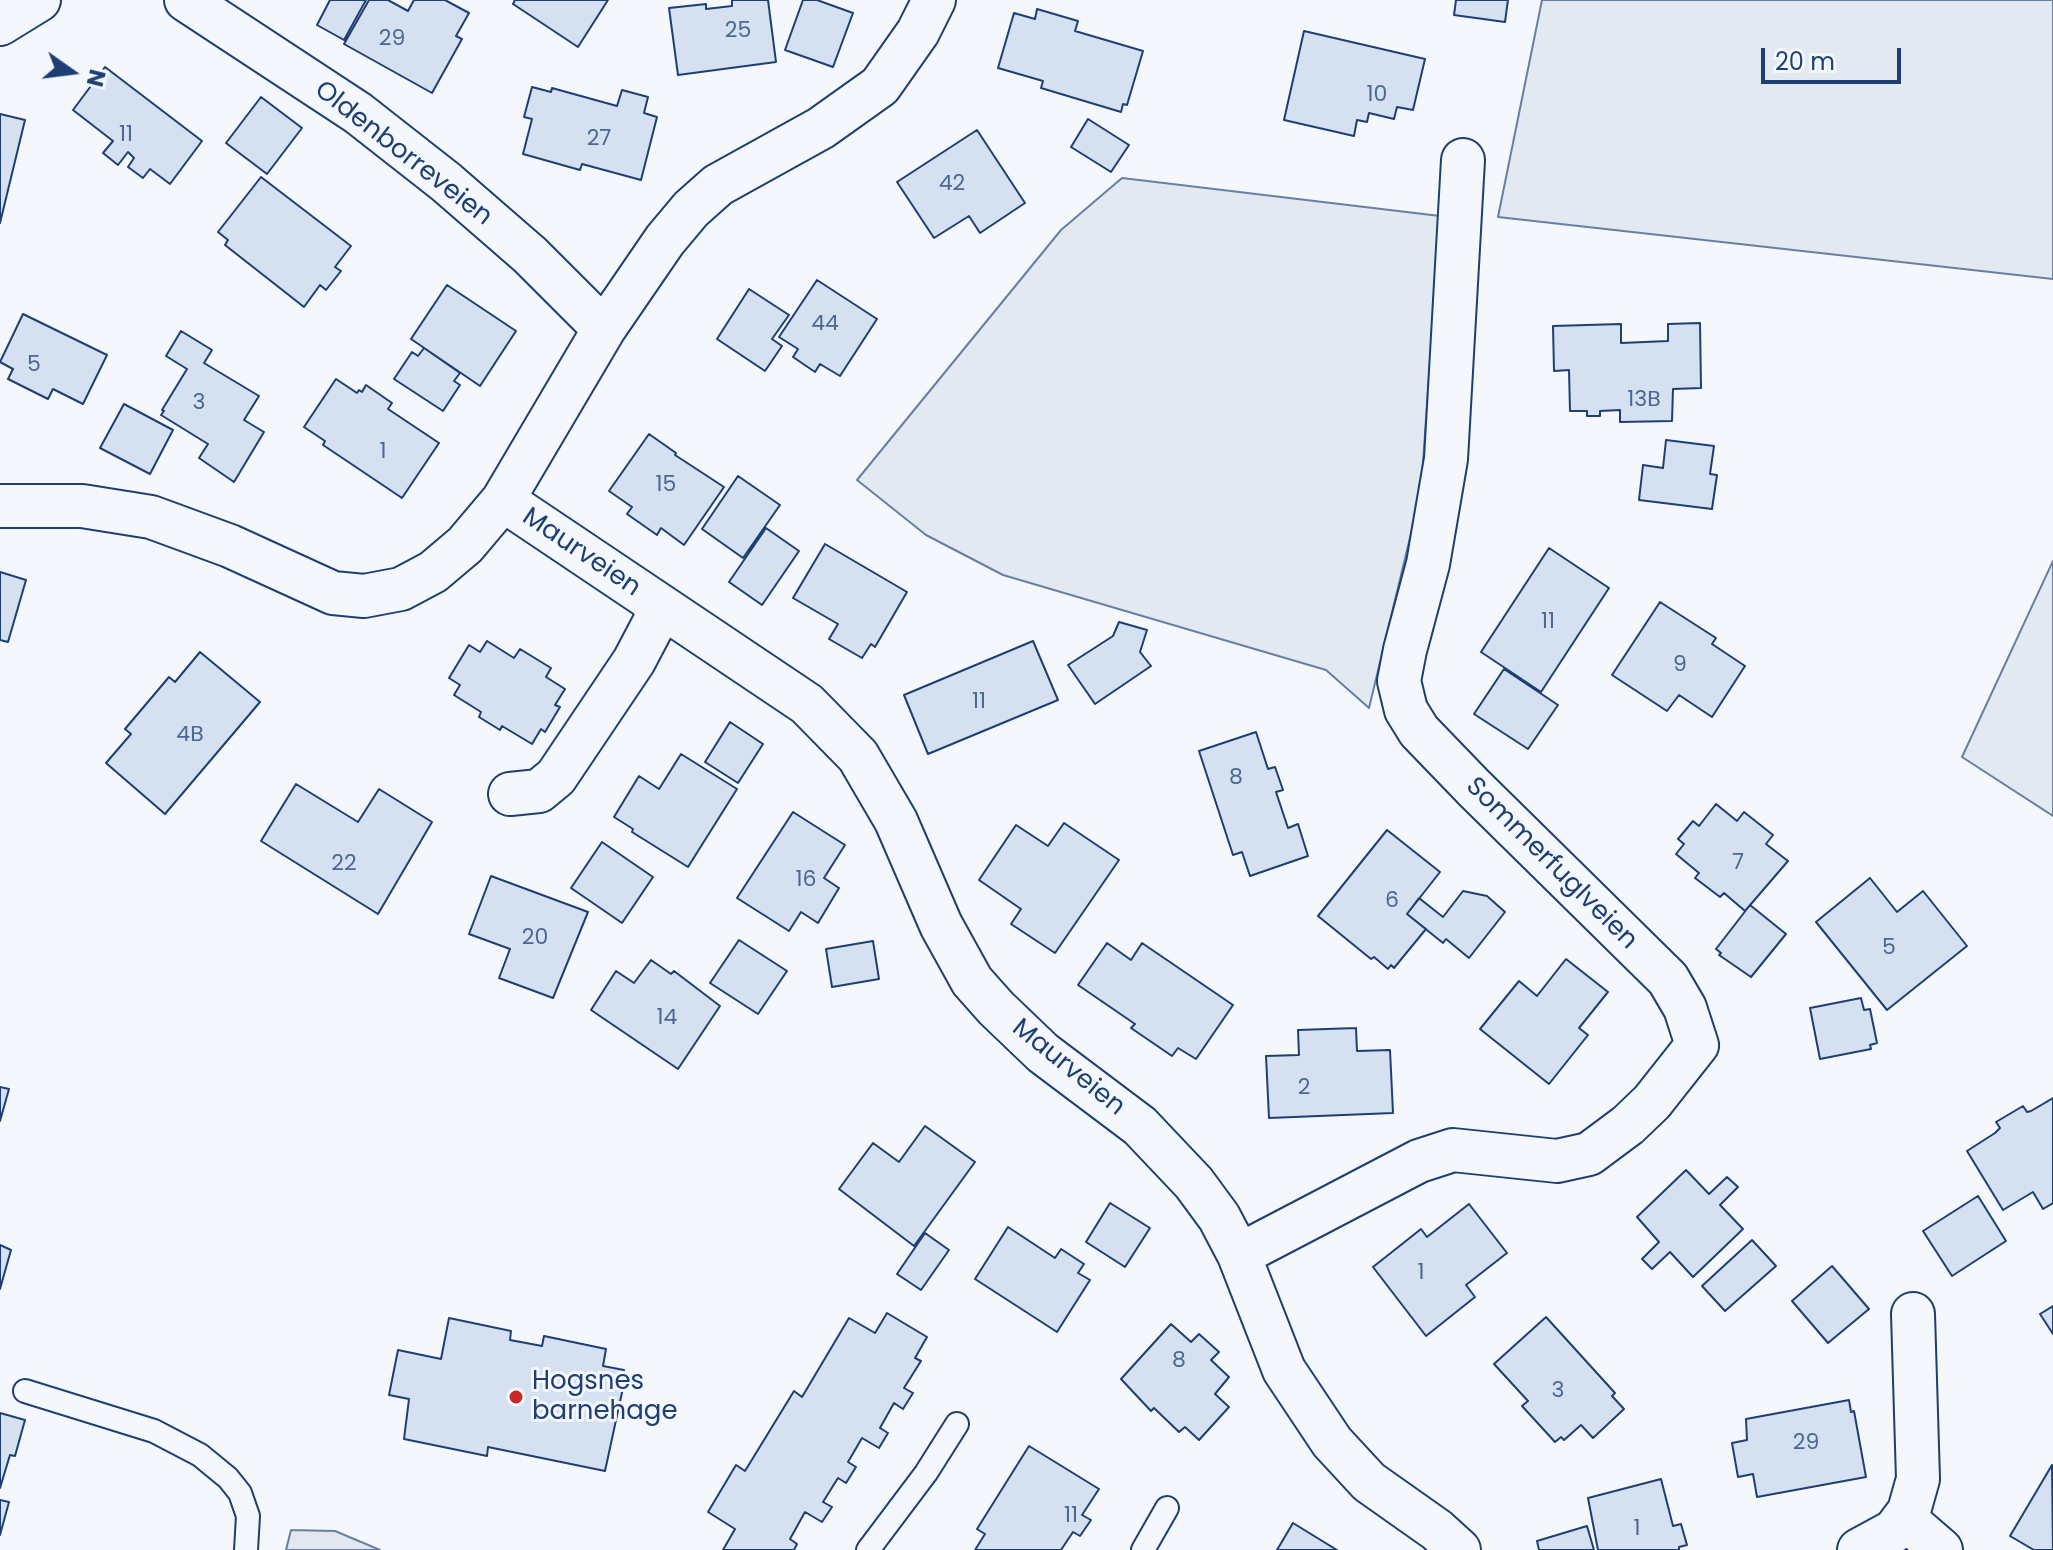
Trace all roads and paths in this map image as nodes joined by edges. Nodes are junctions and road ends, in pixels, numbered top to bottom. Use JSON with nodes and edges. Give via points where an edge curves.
{"nodes":[{"id":1,"x":39,"y":0,"type":"edge"},
{"id":2,"x":186,"y":0,"type":"edge"},
{"id":3,"x":934,"y":0,"type":"edge"},
{"id":4,"x":0,"y":24,"type":"edge"},
{"id":5,"x":1463,"y":160,"type":"dead end"},
{"id":6,"x":604,"y":329,"type":"junction"},
{"id":7,"x":503,"y":500,"type":"junction"},
{"id":8,"x":0,"y":506,"type":"edge"},
{"id":9,"x":658,"y":606,"type":"junction"},
{"id":10,"x":510,"y":794,"type":"dead end"},
{"id":11,"x":1239,"y":1255,"type":"junction"},
{"id":12,"x":1913,"y":1314,"type":"dead end"},
{"id":13,"x":25,"y":1391,"type":"dead end"},
{"id":14,"x":957,"y":1424,"type":"dead end"},
{"id":15,"x":1167,"y":1508,"type":"dead end"},
{"id":16,"x":1904,"y":1518,"type":"junction"},
{"id":17,"x":246,"y":1550,"type":"edge"},
{"id":18,"x":868,"y":1550,"type":"edge"},
{"id":19,"x":1143,"y":1550,"type":"edge"},
{"id":20,"x":1459,"y":1550,"type":"edge"},
{"id":21,"x":1859,"y":1550,"type":"edge"},
{"id":22,"x":1941,"y":1550,"type":"edge"}],
"edges":[{"from":1,"to":4,"type":"street"},
{"from":2,"to":6,"type":"street","name":"Oldenborreveien","via":[[369,121],[530,255]]},
{"from":3,"to":6,"type":"street","via":[[880,86],[821,128],[718,185],[691,209]]},
{"from":5,"to":11,"type":"street","name":"Sommerfuglveien","via":[[1446,459],[1428,564],[1399,681],[1406,710],[1463,777],[1668,979],[1697,1045],[1652,1102],[1589,1154],[1557,1161],[1453,1150],[1419,1161]]},
{"from":6,"to":7,"type":"street"},
{"from":7,"to":8,"type":"street","via":[[465,545],[433,572],[401,589],[364,596],[333,593],[151,517],[82,506]]},
{"from":7,"to":9,"type":"street","name":"Maurveien"},
{"from":9,"to":10,"type":"street","name":"Maurveien","via":[[634,661],[556,777],[539,791]]},
{"from":9,"to":11,"type":"street","name":"Maurveien","via":[[807,704],[858,756],[896,821],[972,981],[1043,1053],[1140,1126],[1194,1183]]},
{"from":11,"to":20,"type":"street","name":"Maurveien","via":[[1284,1370],[1332,1442],[1369,1482]]},
{"from":12,"to":16,"type":"street","via":[[1918,1479]]},
{"from":13,"to":17,"type":"lane","via":[[154,1431],[200,1455],[240,1493],[248,1516]]},
{"from":14,"to":18,"type":"lane"},
{"from":15,"to":19,"type":"lane"},
{"from":16,"to":21,"type":"street","via":[[1894,1531]]},
{"from":16,"to":22,"type":"street"}]}
